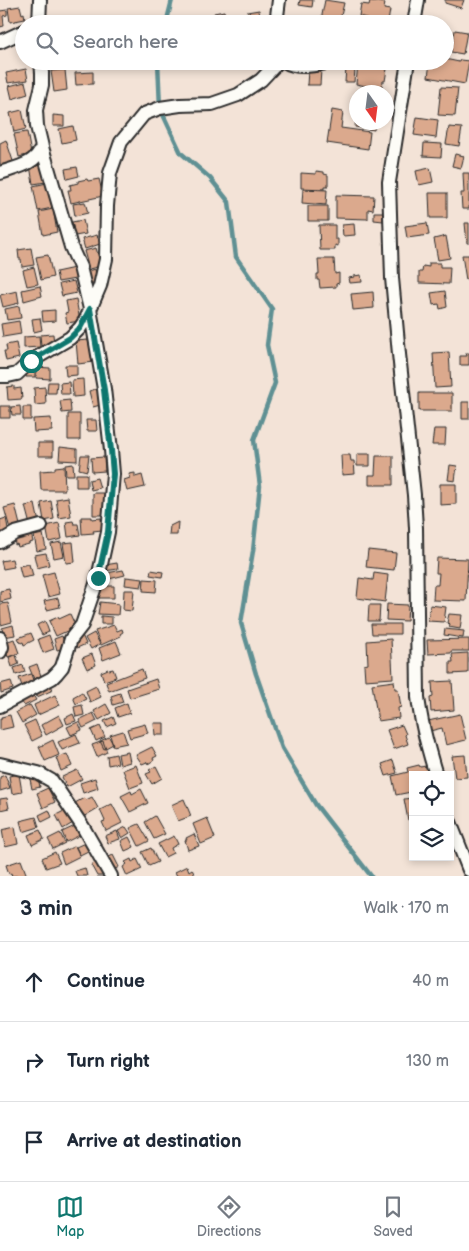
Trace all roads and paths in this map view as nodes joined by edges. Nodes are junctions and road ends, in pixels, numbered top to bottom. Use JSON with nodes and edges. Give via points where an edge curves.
{"nodes":[{"id":1,"x":40,"y":0,"type":"edge"},
{"id":2,"x":279,"y":0,"type":"edge"},
{"id":3,"x":418,"y":0,"type":"edge"},
{"id":4,"x":39,"y":15,"type":"edge"},
{"id":5,"x":277,"y":15,"type":"edge"},
{"id":6,"x":416,"y":15,"type":"edge"},
{"id":7,"x":15,"y":35,"type":"edge"},
{"id":8,"x":0,"y":42,"type":"edge"},
{"id":9,"x":42,"y":70,"type":"edge"},
{"id":10,"x":270,"y":70,"type":"edge"},
{"id":11,"x":407,"y":70,"type":"edge"},
{"id":12,"x":42,"y":147,"type":"junction"},
{"id":13,"x":0,"y":173,"type":"edge"},
{"id":14,"x":90,"y":309,"type":"junction"},
{"id":15,"x":17,"y":374,"type":"junction"},
{"id":16,"x":0,"y":376,"type":"edge"},
{"id":17,"x":0,"y":384,"type":"edge"},
{"id":18,"x":41,"y":526,"type":"dead end"},
{"id":19,"x":0,"y":542,"type":"edge"},
{"id":20,"x":0,"y":638,"type":"edge"},
{"id":21,"x":0,"y":652,"type":"edge"},
{"id":22,"x":0,"y":706,"type":"edge"},
{"id":23,"x":0,"y":764,"type":"edge"},
{"id":24,"x":435,"y":771,"type":"edge"},
{"id":25,"x":454,"y":832,"type":"edge"},
{"id":26,"x":469,"y":870,"type":"edge"},
{"id":27,"x":111,"y":876,"type":"edge"}],
"edges":[{"from":1,"to":4,"type":"street"},
{"from":2,"to":5,"type":"street"},
{"from":3,"to":6,"type":"street"},
{"from":7,"to":8,"type":"street"},
{"from":9,"to":12,"type":"street","via":[[42,85],[36,110]]},
{"from":10,"to":14,"type":"street","via":[[238,95],[212,104],[180,105],[144,114],[121,142],[110,173],[106,259],[100,286]]},
{"from":11,"to":24,"type":"street","via":[[390,182],[392,278],[414,495],[418,697],[424,736]]},
{"from":12,"to":13,"type":"street","via":[[34,160]]},
{"from":12,"to":14,"type":"street"},
{"from":14,"to":15,"type":"street","via":[[80,328],[70,338],[31,361]]},
{"from":14,"to":22,"type":"street","via":[[104,390],[113,474],[108,532],[98,578],[82,625],[71,639],[62,667],[52,678]]},
{"from":15,"to":16,"type":"street"},
{"from":15,"to":17,"type":"street"},
{"from":18,"to":19,"type":"street","via":[[15,533]]},
{"from":20,"to":21,"type":"street"},
{"from":23,"to":27,"type":"street","via":[[38,773],[52,781]]},
{"from":25,"to":26,"type":"street"}]}
